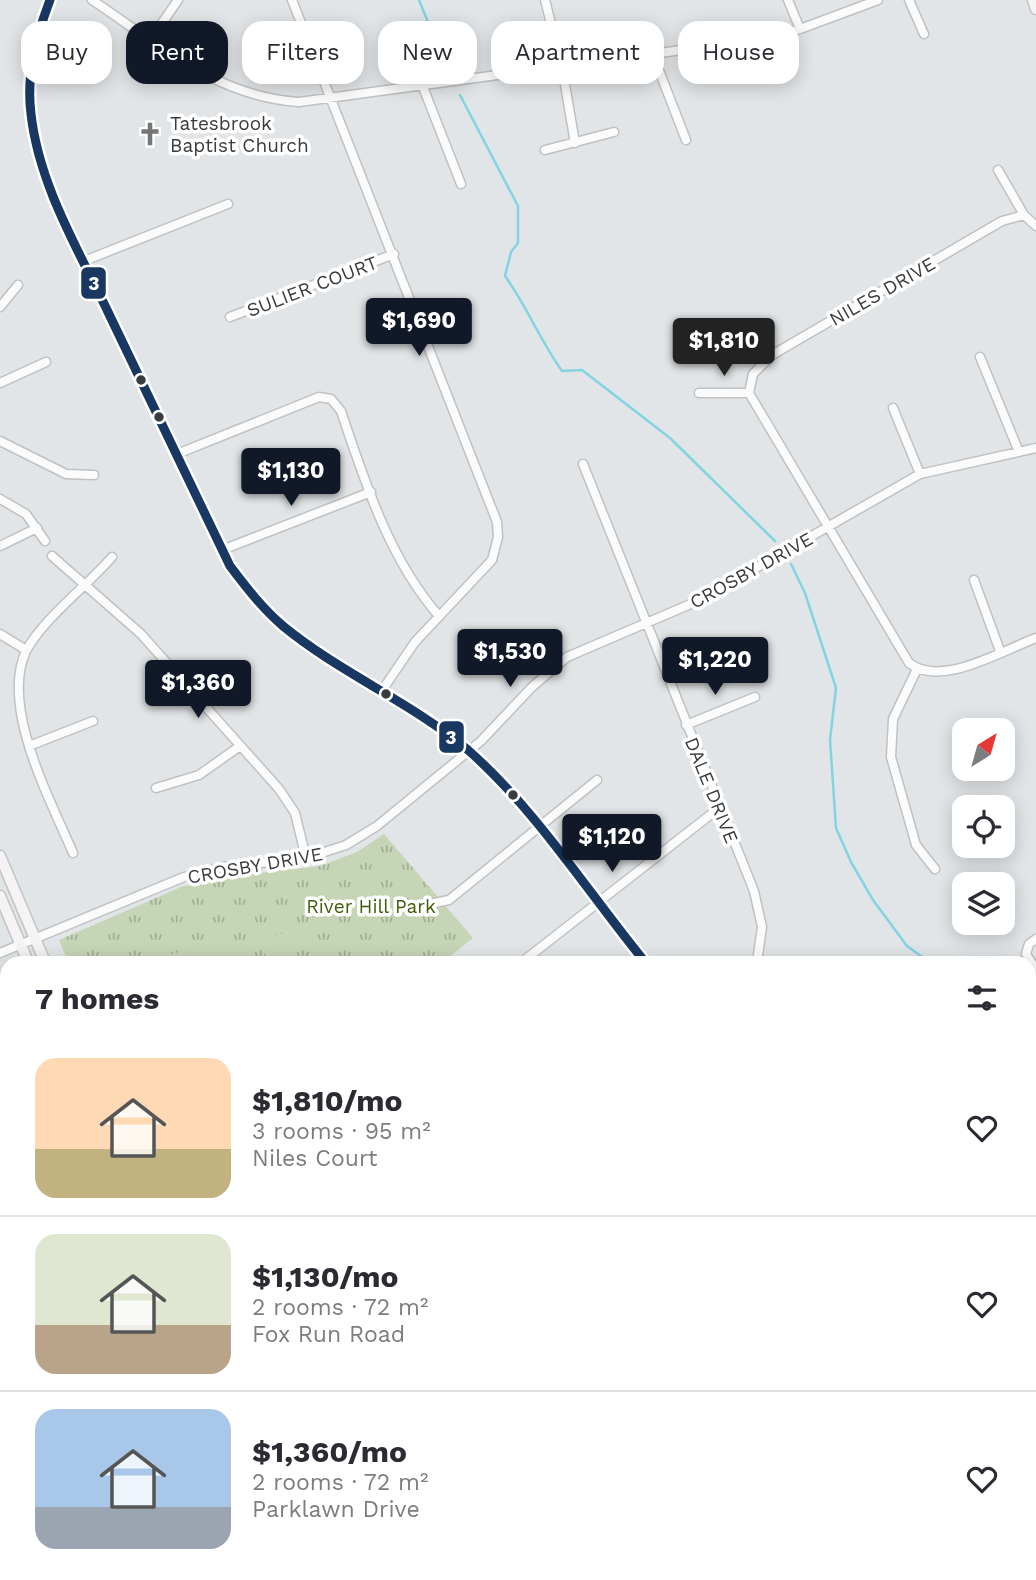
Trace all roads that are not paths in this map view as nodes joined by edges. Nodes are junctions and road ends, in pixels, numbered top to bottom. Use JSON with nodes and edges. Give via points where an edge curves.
{"nodes":[{"id":1,"x":50,"y":0,"type":"edge"},
{"id":2,"x":92,"y":0,"type":"edge"},
{"id":3,"x":178,"y":0,"type":"edge"},
{"id":4,"x":292,"y":0,"type":"edge"},
{"id":5,"x":545,"y":0,"type":"edge"},
{"id":6,"x":788,"y":0,"type":"edge"},
{"id":7,"x":878,"y":0,"type":"edge"},
{"id":8,"x":909,"y":0,"type":"edge"},
{"id":9,"x":1033,"y":0,"type":"edge"},
{"id":10,"x":1036,"y":9,"type":"edge"},
{"id":11,"x":163,"y":21,"type":"edge"},
{"id":12,"x":550,"y":21,"type":"edge"},
{"id":13,"x":126,"y":22,"type":"edge"},
{"id":14,"x":800,"y":29,"type":"junction"},
{"id":15,"x":924,"y":34,"type":"dead end"},
{"id":16,"x":664,"y":53,"type":"edge"},
{"id":17,"x":491,"y":77,"type":"edge"},
{"id":18,"x":664,"y":83,"type":"edge"},
{"id":19,"x":225,"y":84,"type":"edge"},
{"id":20,"x":565,"y":84,"type":"edge"},
{"id":21,"x":423,"y":87,"type":"junction"},
{"id":22,"x":332,"y":99,"type":"junction"},
{"id":23,"x":614,"y":132,"type":"dead end"},
{"id":24,"x":686,"y":140,"type":"dead end"},
{"id":25,"x":575,"y":143,"type":"junction"},
{"id":26,"x":545,"y":150,"type":"dead end"},
{"id":27,"x":998,"y":170,"type":"dead end"},
{"id":28,"x":461,"y":184,"type":"dead end"},
{"id":29,"x":228,"y":204,"type":"dead end"},
{"id":30,"x":1024,"y":215,"type":"junction"},
{"id":31,"x":1036,"y":226,"type":"edge"},
{"id":32,"x":394,"y":254,"type":"junction"},
{"id":33,"x":84,"y":261,"type":"junction"},
{"id":34,"x":18,"y":285,"type":"dead end"},
{"id":35,"x":1,"y":304,"type":"edge"},
{"id":36,"x":230,"y":317,"type":"dead end"},
{"id":37,"x":980,"y":357,"type":"dead end"},
{"id":38,"x":46,"y":362,"type":"dead end"},
{"id":39,"x":0,"y":383,"type":"edge"},
{"id":40,"x":699,"y":393,"type":"dead end"},
{"id":41,"x":749,"y":393,"type":"junction"},
{"id":42,"x":893,"y":408,"type":"dead end"},
{"id":43,"x":0,"y":441,"type":"edge"},
{"id":44,"x":1036,"y":448,"type":"edge"},
{"id":45,"x":1018,"y":452,"type":"junction"},
{"id":46,"x":177,"y":454,"type":"junction"},
{"id":47,"x":583,"y":464,"type":"dead end"},
{"id":48,"x":920,"y":474,"type":"junction"},
{"id":49,"x":94,"y":475,"type":"dead end"},
{"id":50,"x":371,"y":492,"type":"junction"},
{"id":51,"x":0,"y":499,"type":"edge"},
{"id":52,"x":827,"y":527,"type":"junction"},
{"id":53,"x":37,"y":528,"type":"junction"},
{"id":54,"x":45,"y":541,"type":"dead end"},
{"id":55,"x":0,"y":546,"type":"edge"},
{"id":56,"x":222,"y":550,"type":"junction"},
{"id":57,"x":52,"y":556,"type":"dead end"},
{"id":58,"x":113,"y":557,"type":"dead end"},
{"id":59,"x":974,"y":580,"type":"dead end"},
{"id":60,"x":87,"y":585,"type":"junction"},
{"id":61,"x":439,"y":616,"type":"junction"},
{"id":62,"x":646,"y":623,"type":"junction"},
{"id":63,"x":0,"y":634,"type":"edge"},
{"id":64,"x":1036,"y":638,"type":"edge"},
{"id":65,"x":26,"y":650,"type":"junction"},
{"id":66,"x":1000,"y":651,"type":"junction"},
{"id":67,"x":917,"y":669,"type":"junction"},
{"id":68,"x":382,"y":692,"type":"junction"},
{"id":69,"x":755,"y":697,"type":"dead end"},
{"id":70,"x":93,"y":721,"type":"dead end"},
{"id":71,"x":686,"y":725,"type":"junction"},
{"id":72,"x":29,"y":746,"type":"junction"},
{"id":73,"x":240,"y":746,"type":"junction"},
{"id":74,"x":469,"y":751,"type":"junction"},
{"id":75,"x":597,"y":780,"type":"dead end"},
{"id":76,"x":156,"y":788,"type":"dead end"},
{"id":77,"x":719,"y":807,"type":"junction"},
{"id":78,"x":538,"y":828,"type":"junction"},
{"id":79,"x":72,"y":853,"type":"dead end"},
{"id":80,"x":0,"y":856,"type":"edge"},
{"id":81,"x":306,"y":858,"type":"junction"},
{"id":82,"x":935,"y":869,"type":"dead end"},
{"id":83,"x":0,"y":896,"type":"edge"},
{"id":84,"x":598,"y":904,"type":"junction"},
{"id":85,"x":410,"y":908,"type":"dead end"},
{"id":86,"x":35,"y":939,"type":"junction"},
{"id":87,"x":1036,"y":939,"type":"edge"},
{"id":88,"x":20,"y":944,"type":"junction"},
{"id":89,"x":0,"y":953,"type":"edge"},
{"id":90,"x":25,"y":956,"type":"edge"},
{"id":91,"x":42,"y":956,"type":"edge"},
{"id":92,"x":530,"y":956,"type":"edge"},
{"id":93,"x":640,"y":956,"type":"edge"},
{"id":94,"x":758,"y":956,"type":"edge"},
{"id":95,"x":1027,"y":956,"type":"edge"}],
"edges":[{"from":1,"to":33,"type":"street","via":[[37,32],[29,76],[31,115],[39,157]]},
{"from":2,"to":13,"type":"street"},
{"from":3,"to":11,"type":"street"},
{"from":4,"to":22,"type":"street"},
{"from":5,"to":12,"type":"street"},
{"from":6,"to":14,"type":"street"},
{"from":7,"to":14,"type":"street"},
{"from":8,"to":15,"type":"street"},
{"from":9,"to":10,"type":"main road"},
{"from":14,"to":16,"type":"street"},
{"from":17,"to":21,"type":"street"},
{"from":18,"to":24,"type":"street"},
{"from":19,"to":22,"type":"street","via":[[250,95],[299,102]]},
{"from":20,"to":25,"type":"street"},
{"from":21,"to":22,"type":"street"},
{"from":21,"to":28,"type":"street"},
{"from":22,"to":32,"type":"street"},
{"from":23,"to":25,"type":"street"},
{"from":25,"to":26,"type":"street"},
{"from":27,"to":30,"type":"street"},
{"from":29,"to":33,"type":"street"},
{"from":30,"to":31,"type":"street"},
{"from":30,"to":41,"type":"street","name":"NILES DRIVE","via":[[1002,221],[772,355],[753,374]]},
{"from":32,"to":36,"type":"street","name":"SULIER COURT"},
{"from":32,"to":61,"type":"street","via":[[497,522],[492,560]]},
{"from":33,"to":46,"type":"street"},
{"from":34,"to":35,"type":"street"},
{"from":37,"to":45,"type":"street"},
{"from":38,"to":39,"type":"street"},
{"from":40,"to":41,"type":"street"},
{"from":41,"to":52,"type":"street"},
{"from":42,"to":48,"type":"street"},
{"from":43,"to":49,"type":"street","via":[[66,474]]},
{"from":44,"to":45,"type":"street","name":"CROSBY DRIVE"},
{"from":45,"to":48,"type":"street","name":"CROSBY DRIVE"},
{"from":46,"to":50,"type":"street","via":[[326,397],[341,411]]},
{"from":46,"to":56,"type":"street"},
{"from":47,"to":62,"type":"street","name":"DALE DRIVE"},
{"from":48,"to":52,"type":"street","name":"CROSBY DRIVE"},
{"from":50,"to":56,"type":"street"},
{"from":50,"to":61,"type":"street","via":[[406,573]]},
{"from":51,"to":53,"type":"street","via":[[26,514]]},
{"from":52,"to":62,"type":"street","name":"CROSBY DRIVE","via":[[708,596]]},
{"from":52,"to":67,"type":"street","via":[[903,656]]},
{"from":53,"to":54,"type":"street"},
{"from":53,"to":55,"type":"street"},
{"from":56,"to":68,"type":"street","via":[[249,594],[279,626]]},
{"from":57,"to":60,"type":"street"},
{"from":58,"to":60,"type":"street"},
{"from":59,"to":66,"type":"street"},
{"from":60,"to":65,"type":"street"},
{"from":60,"to":73,"type":"street","via":[[141,634]]},
{"from":61,"to":68,"type":"street","via":[[415,642]]},
{"from":62,"to":71,"type":"street","name":"DALE DRIVE"},
{"from":62,"to":74,"type":"street","name":"CROSBY DRIVE","via":[[559,663]]},
{"from":63,"to":65,"type":"street"},
{"from":64,"to":66,"type":"street"},
{"from":65,"to":72,"type":"street","via":[[15,696]]},
{"from":66,"to":67,"type":"street","via":[[949,671]]},
{"from":67,"to":82,"type":"street","via":[[893,719],[891,757],[916,845]]},
{"from":68,"to":74,"type":"street"},
{"from":69,"to":71,"type":"street"},
{"from":70,"to":72,"type":"street"},
{"from":71,"to":77,"type":"street","name":"DALE DRIVE"},
{"from":72,"to":79,"type":"street"},
{"from":73,"to":76,"type":"street","via":[[199,775]]},
{"from":73,"to":81,"type":"street","via":[[288,801],[300,827]]},
{"from":74,"to":78,"type":"street"},
{"from":74,"to":81,"type":"street","name":"CROSBY DRIVE","via":[[365,834]]},
{"from":75,"to":78,"type":"street"},
{"from":77,"to":84,"type":"street"},
{"from":77,"to":94,"type":"street","name":"DALE DRIVE","via":[[761,915]]},
{"from":78,"to":84,"type":"street"},
{"from":78,"to":85,"type":"street","via":[[449,900]]},
{"from":80,"to":86,"type":"main road"},
{"from":81,"to":86,"type":"street","name":"CROSBY DRIVE","via":[[200,872]]},
{"from":83,"to":88,"type":"main road"},
{"from":84,"to":92,"type":"street"},
{"from":84,"to":93,"type":"street"},
{"from":86,"to":88,"type":"street","name":"CROSBY DRIVE"},
{"from":86,"to":91,"type":"main road"},
{"from":87,"to":95,"type":"street","via":[[1029,944]]},
{"from":88,"to":89,"type":"street","name":"CROSBY DRIVE"},
{"from":88,"to":90,"type":"main road"}]}
